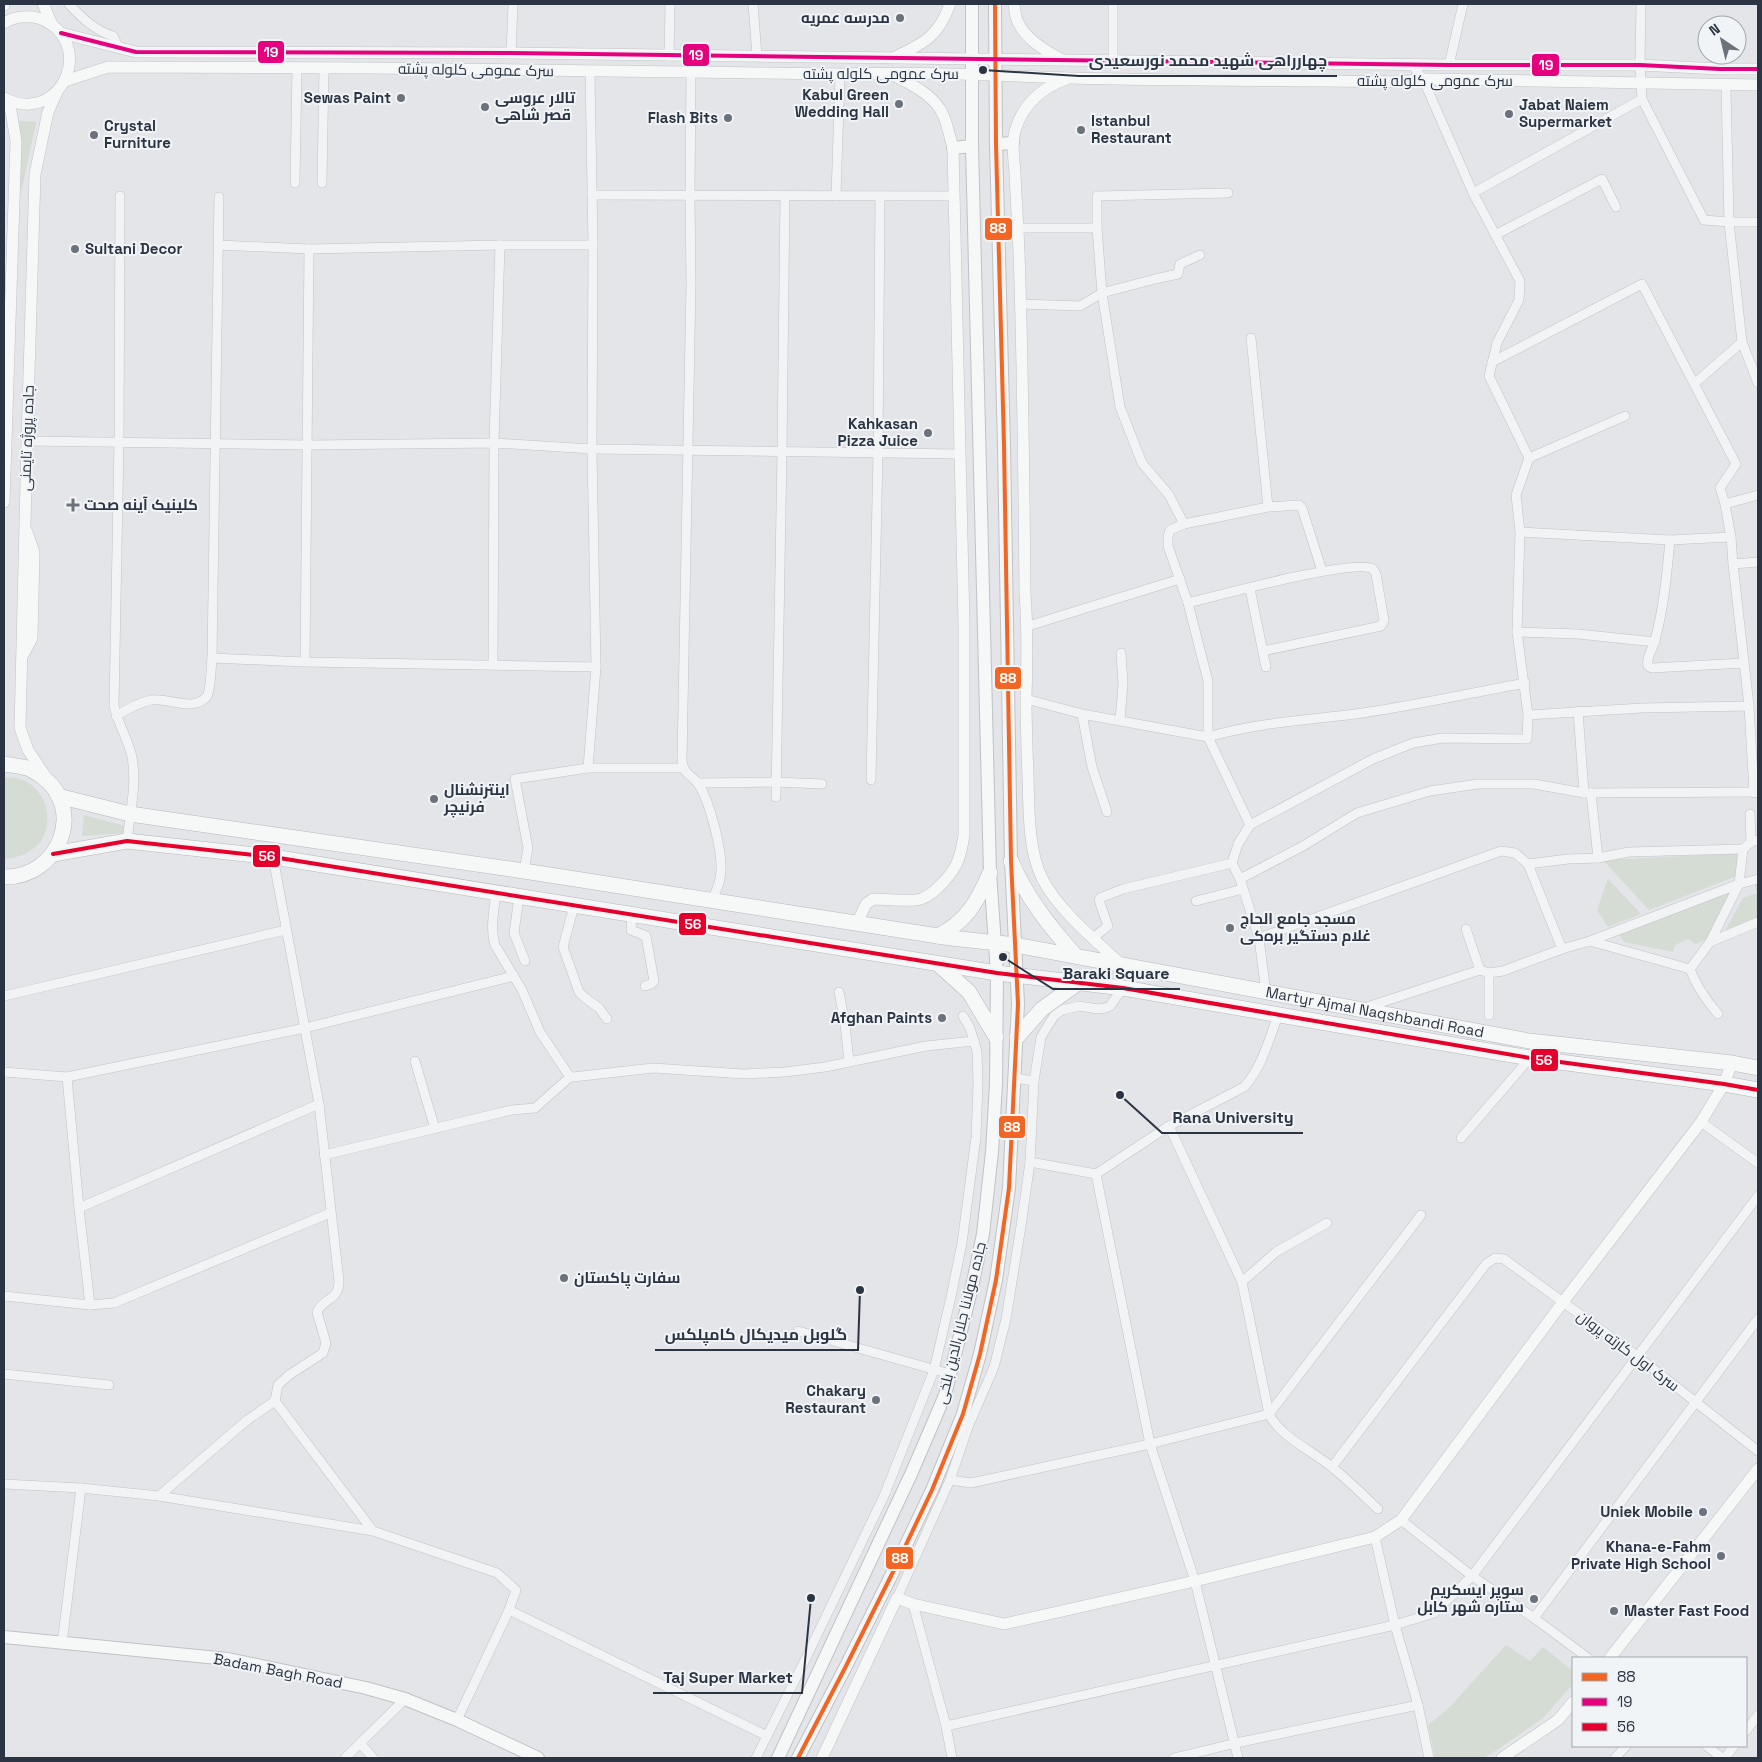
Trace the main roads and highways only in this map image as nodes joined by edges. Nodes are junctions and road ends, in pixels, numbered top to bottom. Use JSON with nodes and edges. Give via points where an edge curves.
{"nodes":[{"id":1,"x":43,"y":4,"type":"edge"},
{"id":2,"x":950,"y":4,"type":"edge"},
{"id":3,"x":972,"y":4,"type":"edge"},
{"id":4,"x":995,"y":4,"type":"edge"},
{"id":5,"x":1014,"y":4,"type":"edge"},
{"id":6,"x":4,"y":23,"type":"edge"},
{"id":7,"x":52,"y":24,"type":"junction"},
{"id":8,"x":61,"y":34,"type":"junction"},
{"id":9,"x":892,"y":58,"type":"junction"},
{"id":10,"x":972,"y":59,"type":"junction"},
{"id":11,"x":996,"y":59,"type":"junction"},
{"id":12,"x":1062,"y":60,"type":"junction"},
{"id":13,"x":1758,"y":69,"type":"edge"},
{"id":14,"x":889,"y":73,"type":"junction"},
{"id":15,"x":972,"y":74,"type":"junction"},
{"id":16,"x":996,"y":74,"type":"junction"},
{"id":17,"x":1071,"y":78,"type":"junction"},
{"id":18,"x":65,"y":81,"type":"junction"},
{"id":19,"x":1758,"y":84,"type":"edge"},
{"id":20,"x":57,"y":92,"type":"junction"},
{"id":21,"x":4,"y":100,"type":"edge"},
{"id":22,"x":1013,"y":143,"type":"junction"},
{"id":23,"x":996,"y":144,"type":"junction"},
{"id":24,"x":972,"y":146,"type":"junction"},
{"id":25,"x":953,"y":148,"type":"junction"},
{"id":26,"x":5,"y":440,"type":"edge"},
{"id":27,"x":4,"y":502,"type":"edge"},
{"id":28,"x":4,"y":764,"type":"edge"},
{"id":29,"x":48,"y":781,"type":"junction"},
{"id":30,"x":58,"y":796,"type":"junction"},
{"id":31,"x":53,"y":854,"type":"junction"},
{"id":32,"x":1011,"y":861,"type":"junction"},
{"id":33,"x":990,"y":873,"type":"junction"},
{"id":34,"x":4,"y":877,"type":"edge"},
{"id":35,"x":857,"y":923,"type":"junction"},
{"id":36,"x":938,"y":936,"type":"junction"},
{"id":37,"x":994,"y":943,"type":"junction"},
{"id":38,"x":1016,"y":945,"type":"junction"},
{"id":39,"x":1076,"y":956,"type":"junction"},
{"id":40,"x":937,"y":963,"type":"junction"},
{"id":41,"x":1122,"y":965,"type":"junction"},
{"id":42,"x":997,"y":973,"type":"junction"},
{"id":43,"x":1018,"y":975,"type":"junction"},
{"id":44,"x":1078,"y":982,"type":"junction"},
{"id":45,"x":996,"y":1037,"type":"junction"},
{"id":46,"x":1017,"y":1038,"type":"junction"},
{"id":47,"x":1732,"y":1064,"type":"junction"},
{"id":48,"x":1758,"y":1068,"type":"edge"},
{"id":49,"x":1724,"y":1084,"type":"junction"},
{"id":50,"x":1758,"y":1090,"type":"edge"},
{"id":51,"x":1758,"y":1469,"type":"edge"},
{"id":52,"x":4,"y":1637,"type":"edge"},
{"id":53,"x":1611,"y":1657,"type":"edge"},
{"id":54,"x":1572,"y":1703,"type":"edge"},
{"id":55,"x":538,"y":1758,"type":"edge"},
{"id":56,"x":778,"y":1758,"type":"edge"},
{"id":57,"x":798,"y":1758,"type":"edge"},
{"id":58,"x":822,"y":1758,"type":"edge"},
{"id":59,"x":1502,"y":1758,"type":"edge"}],
"edges":[{"from":1,"to":7,"type":"main road"},
{"from":2,"to":9,"type":"main road","via":[[937,31],[919,46]]},
{"from":3,"to":10,"type":"main road","name":"جاده مولانا جلال‌الدین بلخی"},
{"from":4,"to":11,"type":"main road","name":"جاده مولانا جلال‌الدین بلخی"},
{"from":5,"to":12,"type":"main road","via":[[1017,20],[1031,40]]},
{"from":6,"to":7,"type":"main road","via":[[23,16]]},
{"from":7,"to":8,"type":"main road"},
{"from":8,"to":9,"type":"main road","name":"سرک عمومی کلوله پشته","via":[[136,52]]},
{"from":8,"to":18,"type":"main road","via":[[70,56]]},
{"from":9,"to":10,"type":"main road","name":"سرک عمومی کلوله پشته"},
{"from":10,"to":11,"type":"main road","name":"سرک عمومی کلوله پشته"},
{"from":10,"to":15,"type":"main road","name":"جاده مولانا جلال‌الدین بلخی"},
{"from":11,"to":12,"type":"main road","name":"سرک عمومی کلوله پشته"},
{"from":11,"to":16,"type":"main road","name":"جاده مولانا جلال‌الدین بلخی"},
{"from":12,"to":13,"type":"main road","name":"سرک عمومی کلوله پشته"},
{"from":14,"to":15,"type":"main road","name":"سرک عمومی کلوله پشته"},
{"from":14,"to":18,"type":"main road","name":"سرک عمومی کلوله پشته","via":[[108,67]]},
{"from":14,"to":25,"type":"main road","via":[[921,90],[934,102],[944,116]]},
{"from":15,"to":16,"type":"main road","name":"سرک عمومی کلوله پشته"},
{"from":15,"to":24,"type":"main road","name":"جاده مولانا جلال‌الدین بلخی"},
{"from":16,"to":17,"type":"main road","name":"سرک عمومی کلوله پشته"},
{"from":16,"to":23,"type":"main road","name":"جاده مولانا جلال‌الدین بلخی"},
{"from":17,"to":19,"type":"main road","name":"سرک عمومی کلوله پشته"},
{"from":17,"to":22,"type":"main road","via":[[1052,84],[1028,104],[1016,128]]},
{"from":18,"to":20,"type":"main road","name":"جاده پروژه تایمنی"},
{"from":20,"to":21,"type":"main road","via":[[30,104]]},
{"from":20,"to":29,"type":"main road","name":"جاده پروژه تایمنی","via":[[48,112],[35,174],[20,728],[28,750]]},
{"from":21,"to":26,"type":"main road","name":"جاده پروژه تایمنی","via":[[11,111],[16,140]]},
{"from":22,"to":23,"type":"main road"},
{"from":22,"to":41,"type":"main road","via":[[1028,626],[1029,824],[1042,878],[1060,903]]},
{"from":23,"to":32,"type":"main road","name":"جاده مولانا جلال‌الدین بلخی"},
{"from":24,"to":25,"type":"main road"},
{"from":24,"to":33,"type":"main road","name":"جاده مولانا جلال‌الدین بلخی"},
{"from":25,"to":35,"type":"main road","via":[[964,624],[964,836],[956,865],[934,891],[918,900],[873,899],[866,904]]},
{"from":26,"to":27,"type":"main road","name":"جاده پروژه تایمنی"},
{"from":28,"to":29,"type":"highway","via":[[28,768]]},
{"from":29,"to":30,"type":"highway"},
{"from":30,"to":31,"type":"highway","via":[[64,815],[63,829]]},
{"from":30,"to":35,"type":"highway","name":"Martyr Ajmal Naqshbandi Road","via":[[130,814]]},
{"from":31,"to":34,"type":"highway","via":[[37,869],[16,877]]},
{"from":31,"to":40,"type":"highway","name":"Martyr Ajmal Naqshbandi Road","via":[[127,841],[274,857]]},
{"from":32,"to":38,"type":"main road","name":"جاده مولانا جلال‌الدین بلخی"},
{"from":32,"to":39,"type":"highway","via":[[1028,896]]},
{"from":33,"to":36,"type":"highway","via":[[967,914]]},
{"from":33,"to":37,"type":"main road","name":"جاده مولانا جلال‌الدین بلخی"},
{"from":35,"to":36,"type":"highway","name":"Martyr Ajmal Naqshbandi Road"},
{"from":36,"to":37,"type":"highway","name":"Martyr Ajmal Naqshbandi Road"},
{"from":37,"to":38,"type":"highway","name":"Martyr Ajmal Naqshbandi Road"},
{"from":37,"to":42,"type":"main road","name":"جاده مولانا جلال‌الدین بلخی"},
{"from":38,"to":39,"type":"highway","name":"Martyr Ajmal Naqshbandi Road"},
{"from":38,"to":43,"type":"main road","name":"جاده مولانا جلال‌الدین بلخی"},
{"from":39,"to":41,"type":"highway","name":"Martyr Ajmal Naqshbandi Road"},
{"from":40,"to":42,"type":"highway","name":"Martyr Ajmal Naqshbandi Road"},
{"from":40,"to":45,"type":"highway","via":[[969,992]]},
{"from":41,"to":47,"type":"highway","name":"Martyr Ajmal Naqshbandi Road","via":[[1529,1041]]},
{"from":42,"to":43,"type":"highway","name":"Martyr Ajmal Naqshbandi Road"},
{"from":42,"to":45,"type":"main road","name":"جاده مولانا جلال‌الدین بلخی"},
{"from":43,"to":44,"type":"highway","name":"Martyr Ajmal Naqshbandi Road"},
{"from":43,"to":46,"type":"main road","name":"جاده مولانا جلال‌الدین بلخی"},
{"from":44,"to":46,"type":"highway","via":[[1042,1009]]},
{"from":44,"to":49,"type":"highway","name":"Martyr Ajmal Naqshbandi Road","via":[[1530,1058]]},
{"from":45,"to":56,"type":"main road","name":"جاده مولانا جلال‌الدین بلخی","via":[[992,1152],[983,1234],[945,1395]]},
{"from":46,"to":57,"type":"main road","name":"جاده مولانا جلال‌الدین بلخی","via":[[1009,1188],[996,1280],[980,1354],[962,1414],[924,1507]]},
{"from":47,"to":48,"type":"highway","name":"Martyr Ajmal Naqshbandi Road"},
{"from":47,"to":49,"type":"main road"},
{"from":49,"to":50,"type":"highway","name":"Martyr Ajmal Naqshbandi Road"},
{"from":49,"to":58,"type":"main road","via":[[1701,1122],[1401,1520],[1375,1537],[1004,1624],[896,1598]]},
{"from":51,"to":53,"type":"main road"},
{"from":52,"to":55,"type":"main road","name":"Badam Bagh Road","via":[[228,1659],[366,1688],[457,1720]]},
{"from":54,"to":59,"type":"main road","via":[[1558,1720]]}]}
